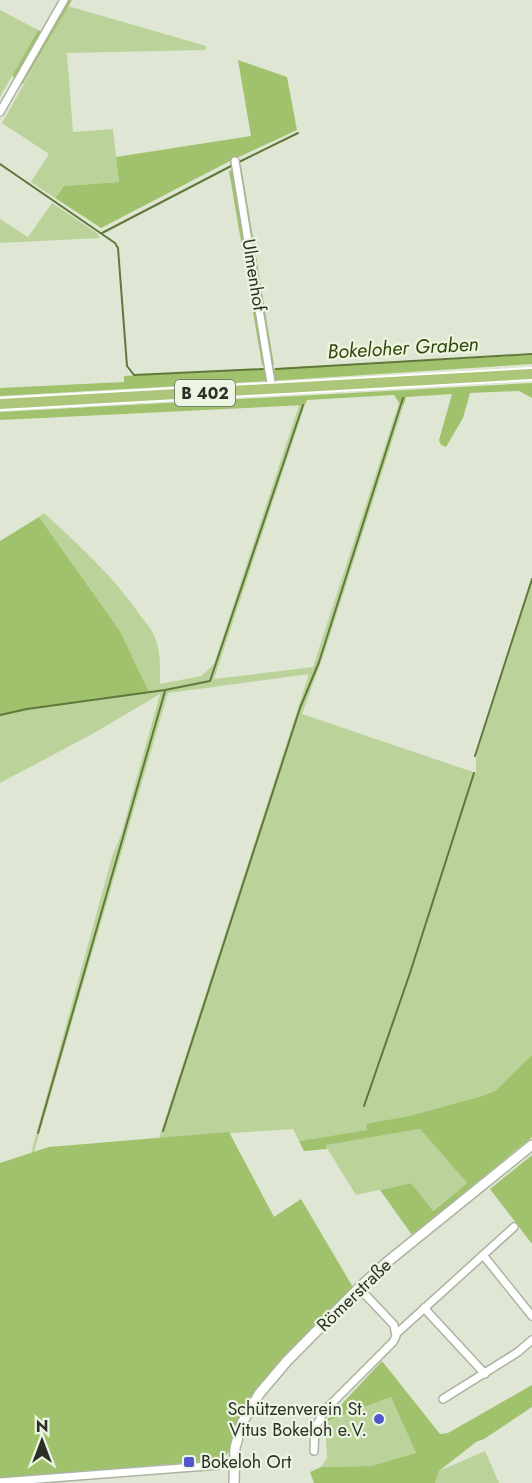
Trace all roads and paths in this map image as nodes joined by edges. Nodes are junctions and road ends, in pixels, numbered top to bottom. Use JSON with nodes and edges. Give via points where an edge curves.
{"nodes":[{"id":1,"x":64,"y":0,"type":"edge"},
{"id":2,"x":0,"y":112,"type":"edge"},
{"id":3,"x":235,"y":161,"type":"dead end"},
{"id":4,"x":532,"y":374,"type":"edge"},
{"id":5,"x":272,"y":389,"type":"junction"},
{"id":6,"x":0,"y":404,"type":"edge"},
{"id":7,"x":532,"y":1145,"type":"edge"},
{"id":8,"x":514,"y":1227,"type":"dead end"},
{"id":9,"x":483,"y":1255,"type":"junction"},
{"id":10,"x":359,"y":1288,"type":"junction"},
{"id":11,"x":424,"y":1308,"type":"junction"},
{"id":12,"x":532,"y":1316,"type":"edge"},
{"id":13,"x":396,"y":1334,"type":"junction"},
{"id":14,"x":532,"y":1340,"type":"edge"},
{"id":15,"x":485,"y":1374,"type":"junction"},
{"id":16,"x":443,"y":1399,"type":"dead end"},
{"id":17,"x":314,"y":1451,"type":"dead end"},
{"id":18,"x":233,"y":1464,"type":"junction"},
{"id":19,"x":64,"y":1480,"type":"edge"},
{"id":20,"x":0,"y":1482,"type":"edge"},
{"id":21,"x":234,"y":1483,"type":"edge"}],
"edges":[{"from":1,"to":2,"type":"street"},
{"from":3,"to":5,"type":"street","name":"Ulmenhof"},
{"from":4,"to":5,"type":"main road","number":"B 402"},
{"from":5,"to":6,"type":"main road","number":"B 402"},
{"from":7,"to":10,"type":"street","name":"Römerstraße"},
{"from":8,"to":9,"type":"street"},
{"from":9,"to":11,"type":"street"},
{"from":9,"to":12,"type":"street"},
{"from":10,"to":13,"type":"street","via":[[394,1325]]},
{"from":10,"to":18,"type":"street","name":"Römerstraße","via":[[259,1394],[237,1435]]},
{"from":11,"to":13,"type":"street"},
{"from":11,"to":15,"type":"street"},
{"from":13,"to":17,"type":"street","via":[[393,1342],[325,1410],[315,1428]]},
{"from":14,"to":15,"type":"street"},
{"from":15,"to":16,"type":"street"},
{"from":18,"to":19,"type":"street"},
{"from":18,"to":21,"type":"street","name":"Römerstraße"},
{"from":19,"to":20,"type":"street"}]}
